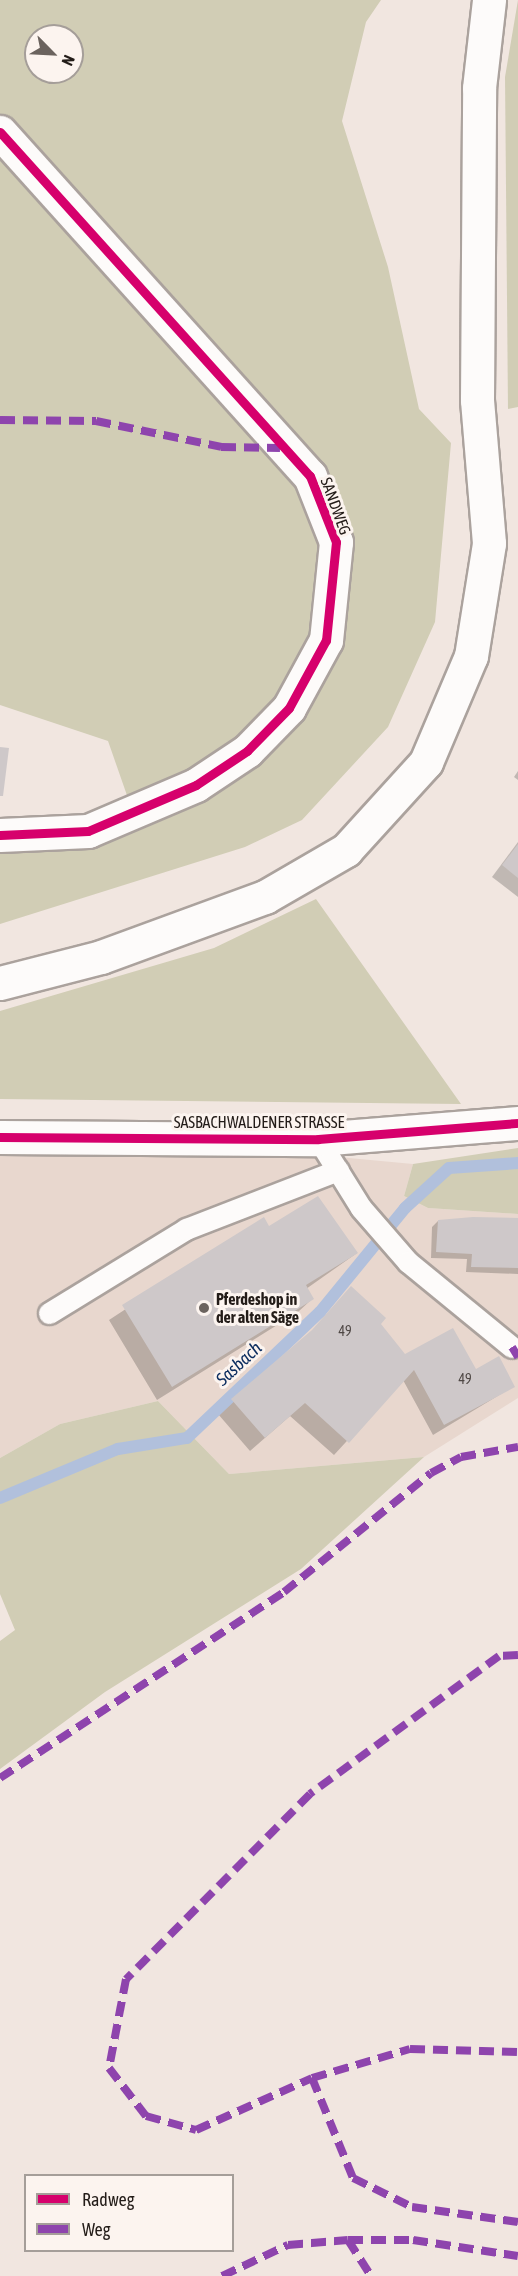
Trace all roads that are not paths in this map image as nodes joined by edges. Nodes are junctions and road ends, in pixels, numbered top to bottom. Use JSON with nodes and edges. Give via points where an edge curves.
{"nodes":[{"id":1,"x":489,"y":0,"type":"edge"},
{"id":2,"x":0,"y":132,"type":"edge"},
{"id":3,"x":0,"y":836,"type":"edge"},
{"id":4,"x":0,"y":983,"type":"edge"},
{"id":5,"x":518,"y":1123,"type":"edge"},
{"id":6,"x":0,"y":1137,"type":"edge"},
{"id":7,"x":318,"y":1139,"type":"junction"},
{"id":8,"x":338,"y":1170,"type":"junction"},
{"id":9,"x":49,"y":1314,"type":"dead end"},
{"id":10,"x":512,"y":1347,"type":"dead end"}],
"edges":[{"from":1,"to":4,"type":"main road","via":[[479,88],[477,353],[489,543],[471,656],[426,762],[346,850],[265,897],[101,957]]},
{"from":2,"to":3,"type":"main road","name":"SANDWEG","via":[[310,476],[336,543],[326,640],[289,708],[247,751],[196,784],[88,831]]},
{"from":5,"to":7,"type":"main road","name":"SASBACHWALDENER STRASSE"},
{"from":6,"to":7,"type":"main road","name":"SASBACHWALDENER STRASSE"},
{"from":7,"to":8,"type":"lane"},
{"from":8,"to":9,"type":"lane","via":[[186,1229]]},
{"from":8,"to":10,"type":"lane","via":[[361,1208],[408,1262]]}]}
